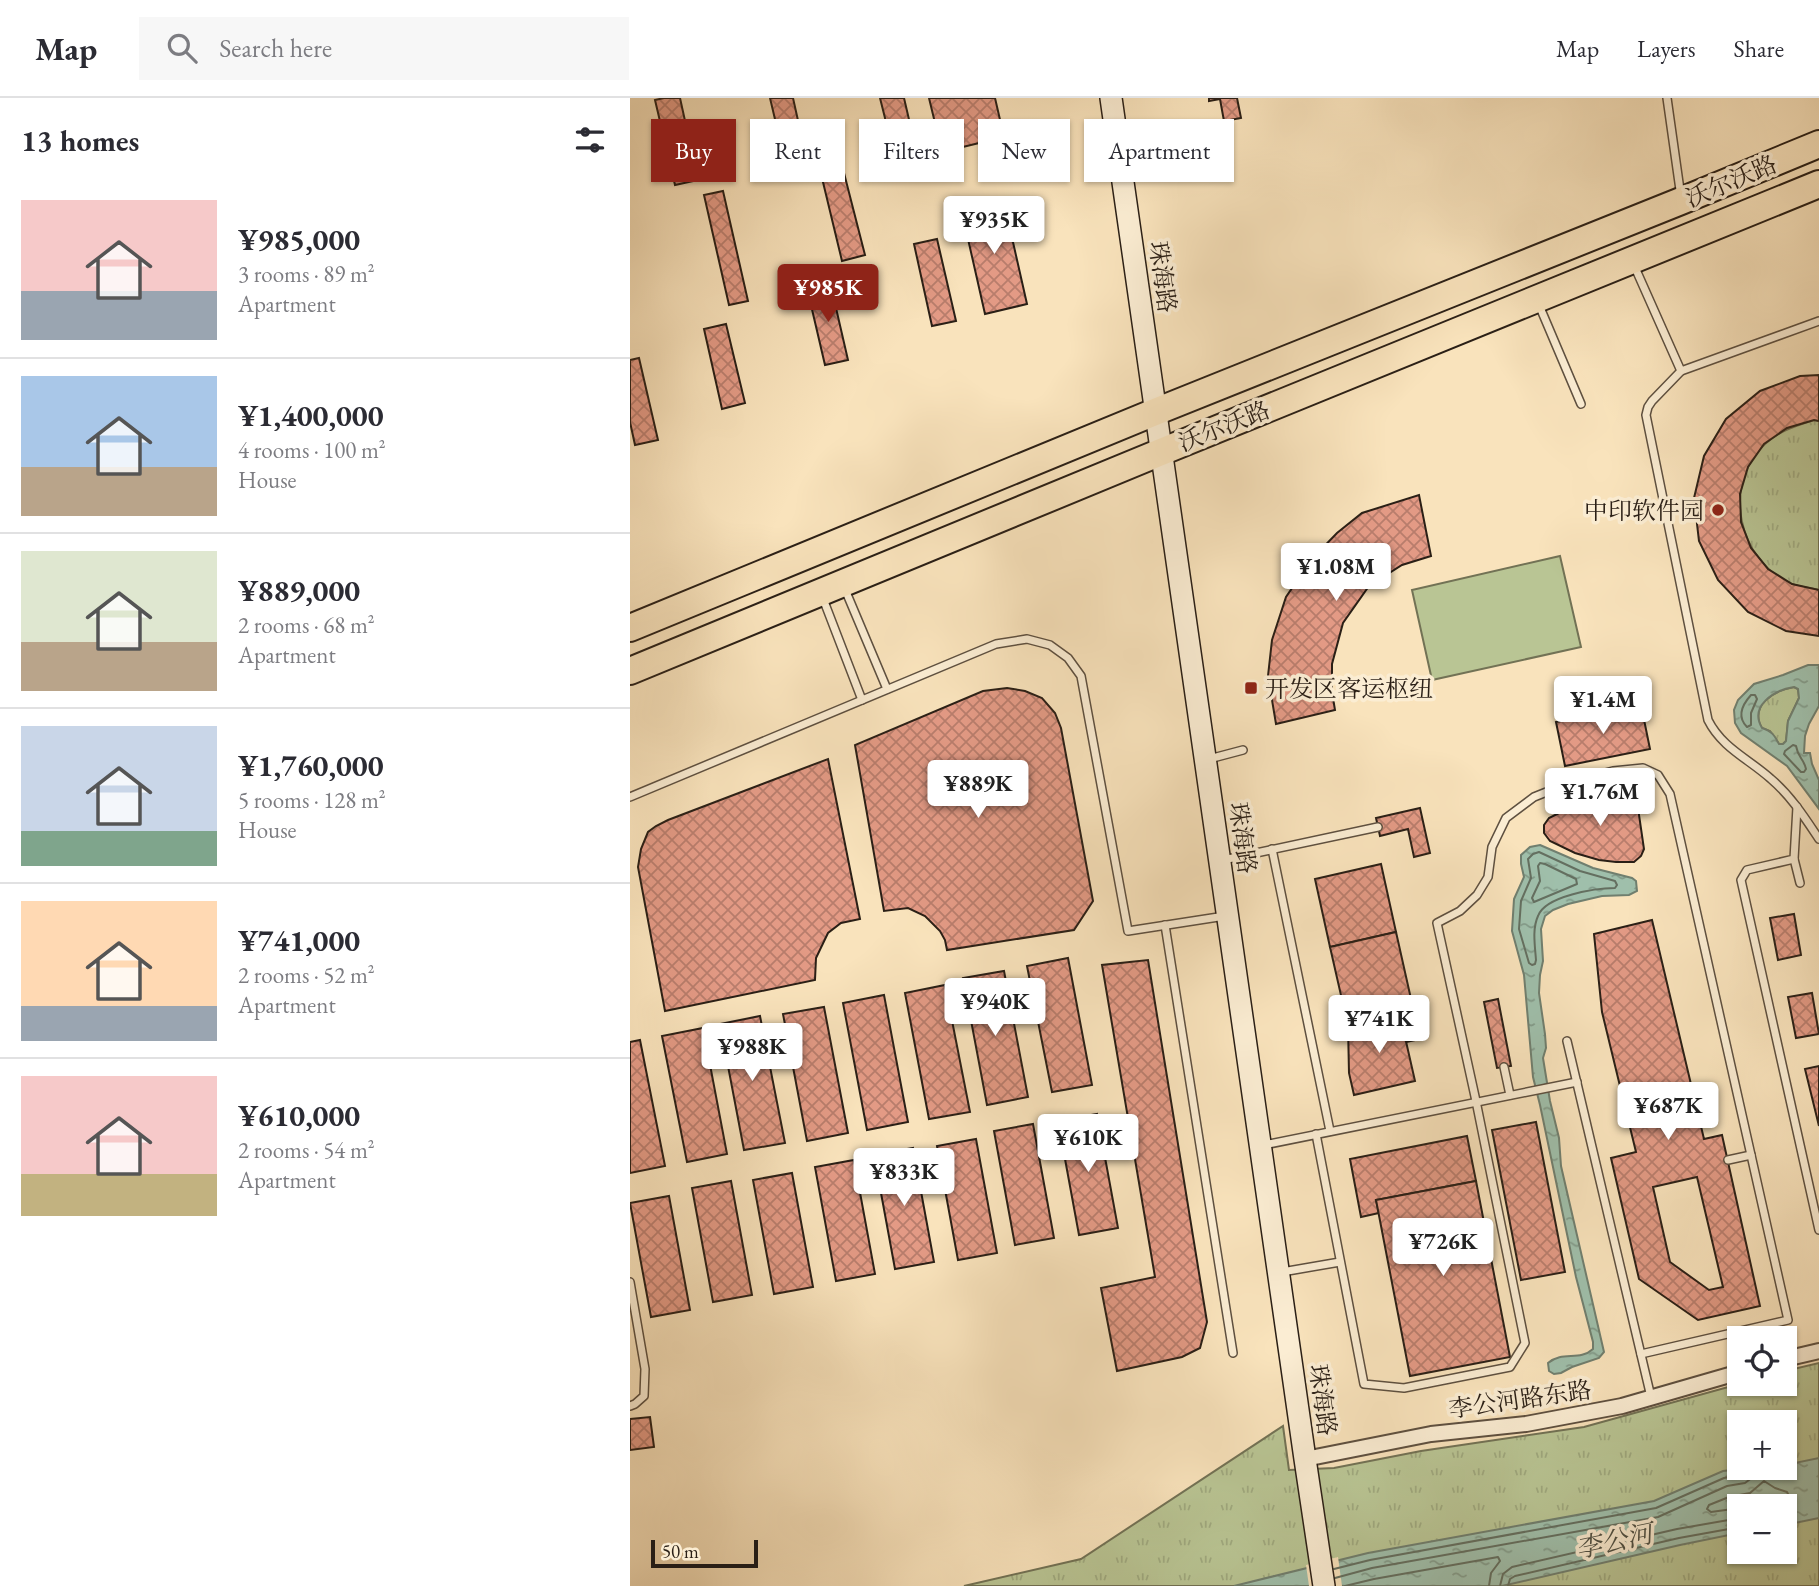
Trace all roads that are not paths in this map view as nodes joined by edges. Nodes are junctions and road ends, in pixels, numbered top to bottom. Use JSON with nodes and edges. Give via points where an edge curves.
{"nodes":[{"id":1,"x":1111,"y":98,"type":"edge"},
{"id":2,"x":1667,"y":98,"type":"edge"},
{"id":3,"x":1819,"y":144,"type":"edge"},
{"id":4,"x":1819,"y":186,"type":"edge"},
{"id":5,"x":1681,"y":201,"type":"junction"},
{"id":6,"x":1632,"y":261,"type":"junction"},
{"id":7,"x":1536,"y":299,"type":"junction"},
{"id":8,"x":1819,"y":321,"type":"edge"},
{"id":9,"x":1681,"y":371,"type":"junction"},
{"id":10,"x":1581,"y":404,"type":"dead end"},
{"id":11,"x":1155,"y":412,"type":"junction"},
{"id":12,"x":1161,"y":452,"type":"junction"},
{"id":13,"x":831,"y":588,"type":"junction"},
{"id":14,"x":630,"y":628,"type":"edge"},
{"id":15,"x":630,"y":671,"type":"edge"},
{"id":16,"x":887,"y":689,"type":"junction"},
{"id":17,"x":862,"y":700,"type":"junction"},
{"id":18,"x":1244,"y":750,"type":"dead end"},
{"id":19,"x":1205,"y":760,"type":"junction"},
{"id":20,"x":630,"y":797,"type":"edge"},
{"id":21,"x":1797,"y":807,"type":"junction"},
{"id":22,"x":1378,"y":827,"type":"dead end"},
{"id":23,"x":1819,"y":839,"type":"edge"},
{"id":24,"x":1272,"y":849,"type":"junction"},
{"id":25,"x":1794,"y":859,"type":"junction"},
{"id":26,"x":1219,"y":861,"type":"junction"},
{"id":27,"x":1800,"y":883,"type":"dead end"},
{"id":28,"x":1227,"y":915,"type":"junction"},
{"id":29,"x":1166,"y":925,"type":"junction"},
{"id":30,"x":1567,"y":1041,"type":"dead end"},
{"id":31,"x":1504,"y":1067,"type":"dead end"},
{"id":32,"x":1577,"y":1082,"type":"junction"},
{"id":33,"x":1510,"y":1095,"type":"junction"},
{"id":34,"x":1476,"y":1101,"type":"junction"},
{"id":35,"x":1331,"y":1131,"type":"junction"},
{"id":36,"x":1316,"y":1134,"type":"junction"},
{"id":37,"x":1260,"y":1146,"type":"junction"},
{"id":38,"x":1751,"y":1155,"type":"junction"},
{"id":39,"x":1728,"y":1160,"type":"dead end"},
{"id":40,"x":1819,"y":1230,"type":"edge"},
{"id":41,"x":1340,"y":1262,"type":"junction"},
{"id":42,"x":1278,"y":1273,"type":"junction"},
{"id":43,"x":630,"y":1282,"type":"edge"},
{"id":44,"x":1819,"y":1351,"type":"edge"},
{"id":45,"x":1233,"y":1353,"type":"dead end"},
{"id":46,"x":1641,"y":1354,"type":"junction"},
{"id":47,"x":1797,"y":1356,"type":"edge"},
{"id":48,"x":1727,"y":1376,"type":"edge"},
{"id":49,"x":1651,"y":1398,"type":"junction"},
{"id":50,"x":630,"y":1406,"type":"edge"},
{"id":51,"x":1305,"y":1458,"type":"junction"},
{"id":52,"x":1324,"y":1586,"type":"edge"}],
"edges":[{"from":1,"to":11,"type":"main road","name":"珠海路"},
{"from":2,"to":5,"type":"lane"},
{"from":3,"to":5,"type":"highway","name":"沃尔沃路"},
{"from":4,"to":6,"type":"highway","name":"沃尔沃路"},
{"from":5,"to":11,"type":"highway","name":"沃尔沃路"},
{"from":6,"to":7,"type":"highway","name":"沃尔沃路"},
{"from":6,"to":9,"type":"lane"},
{"from":7,"to":10,"type":"lane"},
{"from":7,"to":12,"type":"highway","name":"沃尔沃路"},
{"from":8,"to":9,"type":"lane"},
{"from":9,"to":21,"type":"lane","via":[[1652,401],[1646,415],[1708,720],[1720,740],[1771,778]]},
{"from":11,"to":12,"type":"main road","name":"珠海路"},
{"from":11,"to":14,"type":"highway","name":"沃尔沃路"},
{"from":12,"to":13,"type":"highway","name":"沃尔沃路"},
{"from":12,"to":19,"type":"main road","name":"珠海路"},
{"from":13,"to":15,"type":"highway","name":"沃尔沃路"},
{"from":13,"to":16,"type":"lane"},
{"from":13,"to":17,"type":"lane"},
{"from":16,"to":17,"type":"lane"},
{"from":16,"to":29,"type":"lane","via":[[996,644],[1027,639],[1050,645],[1069,657],[1080,676],[1128,931]]},
{"from":17,"to":20,"type":"lane"},
{"from":18,"to":19,"type":"lane"},
{"from":19,"to":26,"type":"main road","name":"珠海路"},
{"from":21,"to":23,"type":"lane"},
{"from":21,"to":25,"type":"lane"},
{"from":22,"to":24,"type":"lane"},
{"from":24,"to":26,"type":"lane"},
{"from":24,"to":35,"type":"lane"},
{"from":25,"to":27,"type":"lane"},
{"from":25,"to":40,"type":"lane","via":[[1747,870],[1741,880]]},
{"from":26,"to":28,"type":"main road","name":"珠海路"},
{"from":28,"to":29,"type":"lane"},
{"from":28,"to":37,"type":"main road","name":"珠海路"},
{"from":29,"to":45,"type":"lane"},
{"from":30,"to":32,"type":"lane"},
{"from":31,"to":33,"type":"lane"},
{"from":32,"to":33,"type":"lane"},
{"from":32,"to":46,"type":"lane"},
{"from":33,"to":34,"type":"lane"},
{"from":34,"to":35,"type":"lane"},
{"from":34,"to":38,"type":"lane","via":[[1437,923],[1477,895],[1488,877],[1492,847],[1506,818],[1534,797],[1574,781],[1643,768],[1658,775],[1670,794]]},
{"from":34,"to":41,"type":"lane","via":[[1525,1343],[1510,1367],[1404,1388],[1364,1384]]},
{"from":35,"to":36,"type":"lane"},
{"from":36,"to":37,"type":"lane"},
{"from":36,"to":41,"type":"lane"},
{"from":37,"to":42,"type":"main road","name":"珠海路"},
{"from":38,"to":39,"type":"lane"},
{"from":38,"to":46,"type":"lane","via":[[1788,1320]]},
{"from":41,"to":42,"type":"lane"},
{"from":42,"to":51,"type":"main road","name":"珠海路"},
{"from":43,"to":50,"type":"lane","via":[[645,1369],[644,1396]]},
{"from":44,"to":47,"type":"street"},
{"from":46,"to":49,"type":"lane"},
{"from":48,"to":49,"type":"street","name":"李公河路东路"},
{"from":49,"to":51,"type":"street","name":"李公河路东路","via":[[1526,1424],[1431,1434]]},
{"from":51,"to":52,"type":"main road","name":"珠海路"}]}
